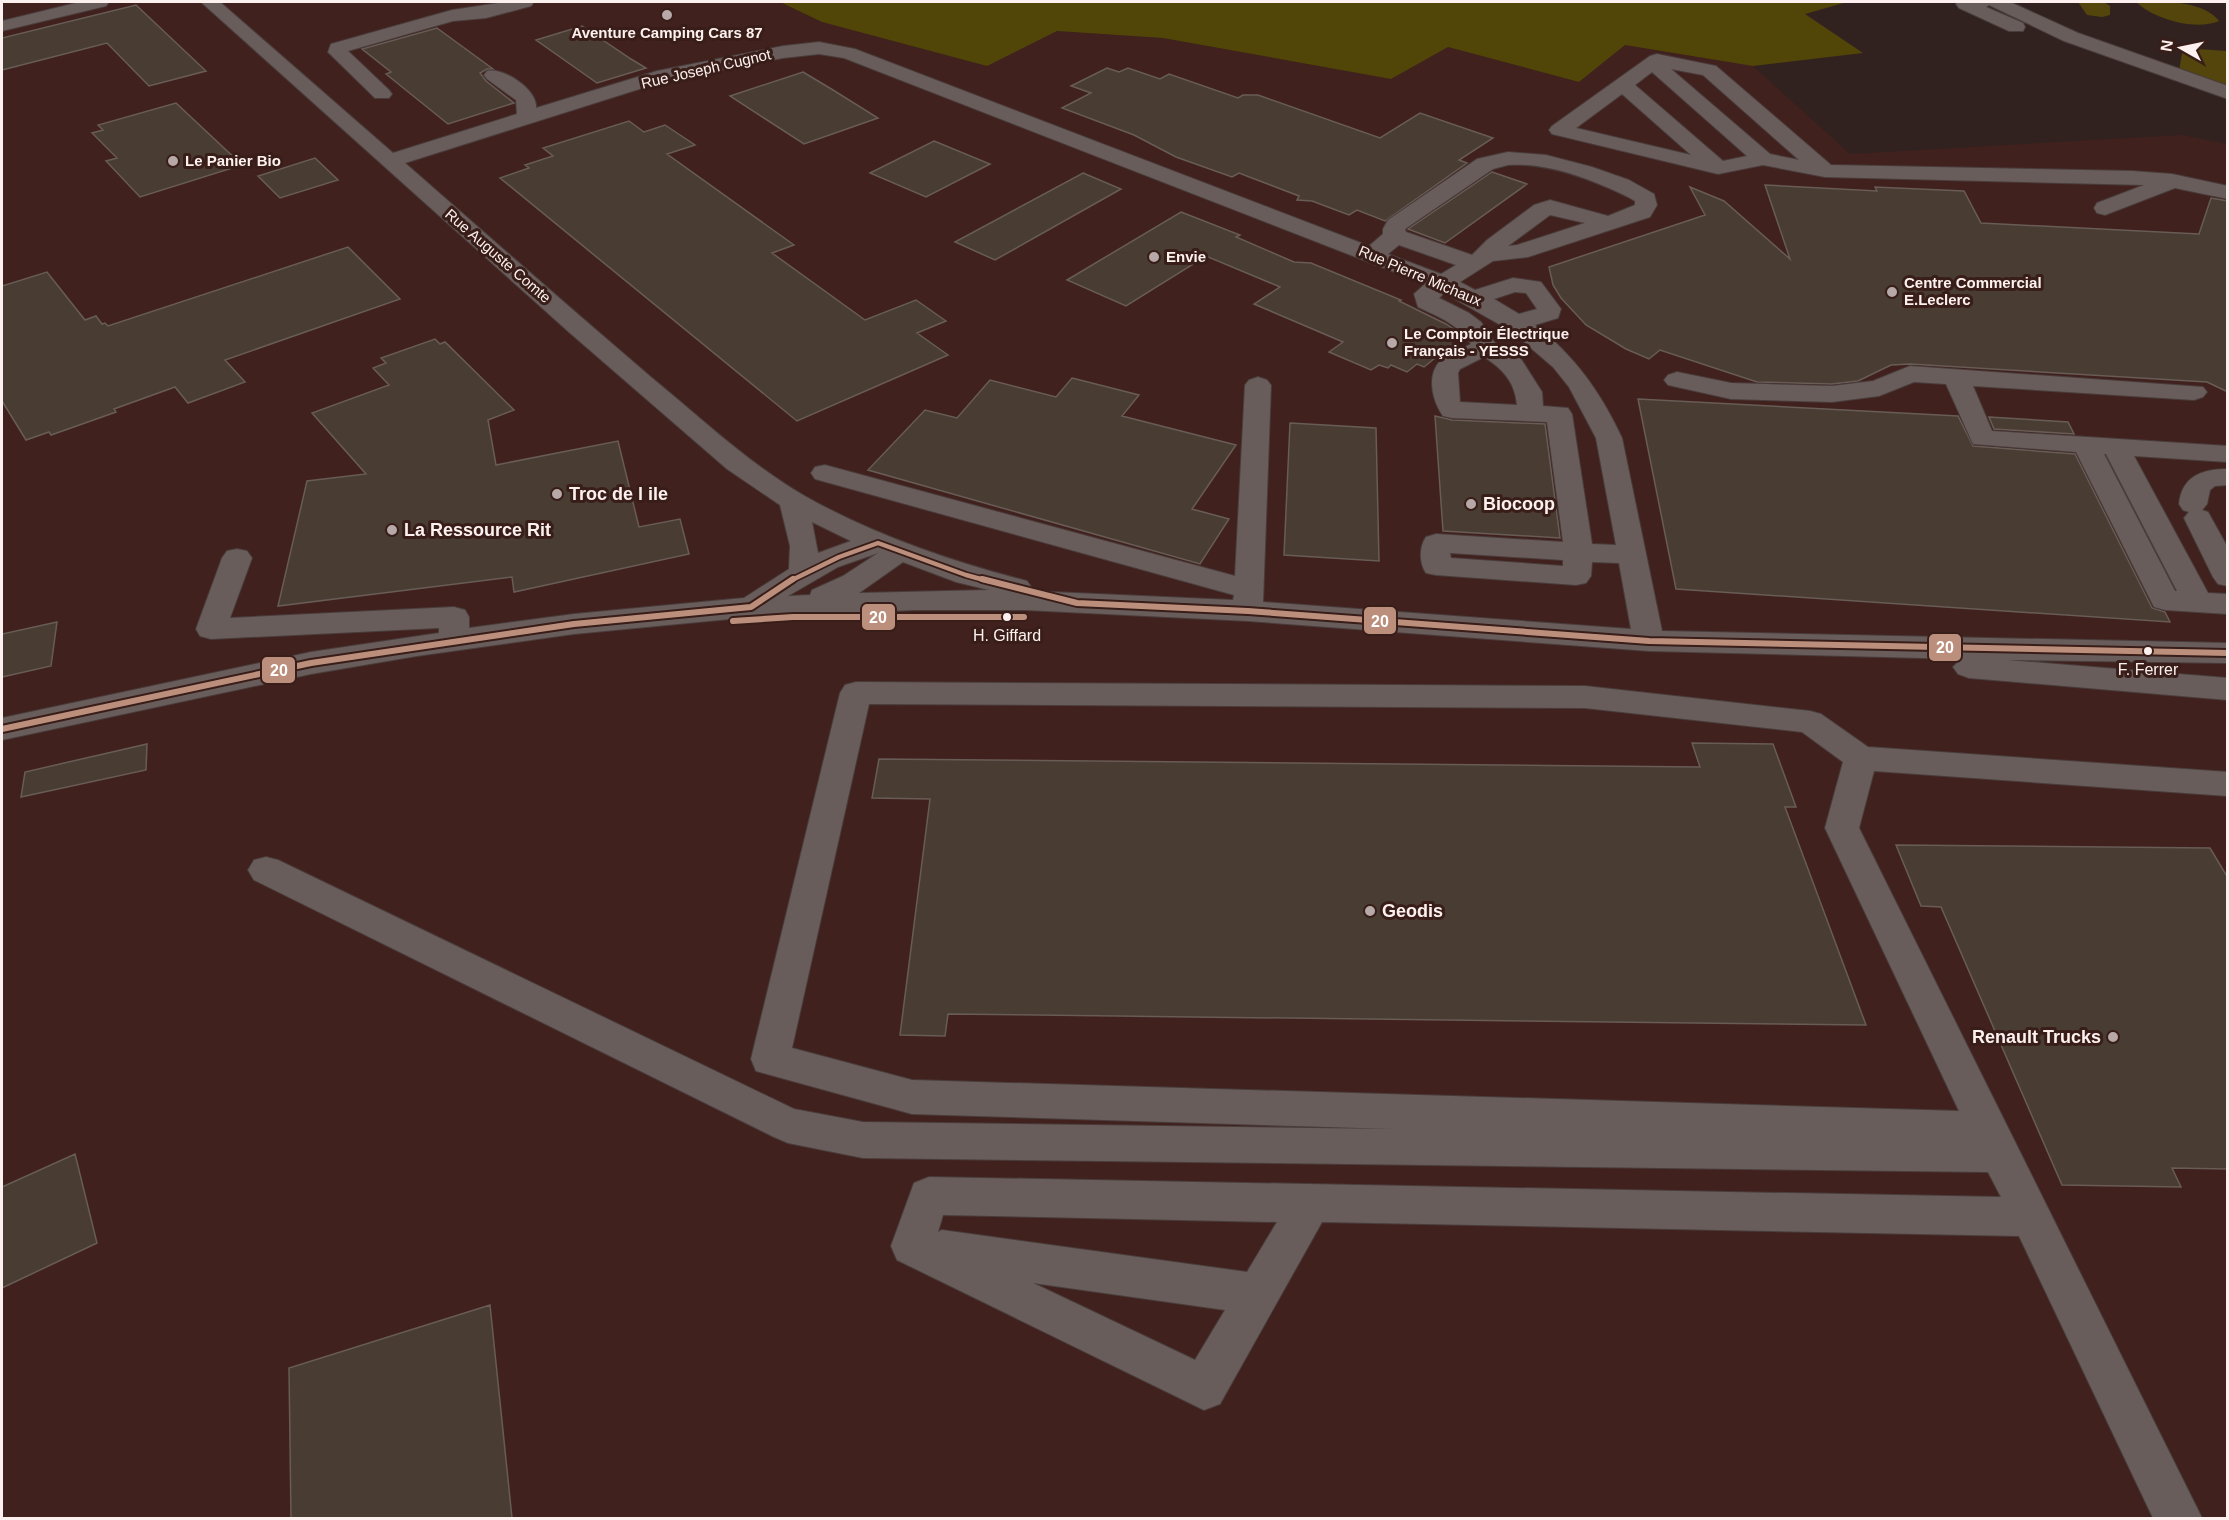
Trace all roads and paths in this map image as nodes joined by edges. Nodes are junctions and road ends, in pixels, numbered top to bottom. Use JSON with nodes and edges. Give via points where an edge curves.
{"nodes":[{"id":1,"x":100,"y":2,"type":"edge"},
{"id":2,"x":210,"y":2,"type":"edge"},
{"id":3,"x":525,"y":2,"type":"edge"},
{"id":4,"x":1982,"y":2,"type":"edge"},
{"id":5,"x":1996,"y":2,"type":"edge"},
{"id":6,"x":2,"y":26,"type":"edge"},
{"id":7,"x":1653,"y":63,"type":"junction"},
{"id":8,"x":2166,"y":72,"type":"junction"},
{"id":9,"x":362,"y":75,"type":"junction"},
{"id":10,"x":494,"y":75,"type":"dead end"},
{"id":11,"x":326,"y":84,"type":"junction"},
{"id":12,"x":1623,"y":85,"type":"junction"},
{"id":13,"x":2228,"y":93,"type":"edge"},
{"id":14,"x":382,"y":94,"type":"dead end"},
{"id":15,"x":1600,"y":102,"type":"junction"},
{"id":16,"x":987,"y":108,"type":"joint"},
{"id":17,"x":529,"y":117,"type":"junction"},
{"id":18,"x":1655,"y":154,"type":"junction"},
{"id":19,"x":1763,"y":159,"type":"junction"},
{"id":20,"x":389,"y":160,"type":"junction"},
{"id":21,"x":1718,"y":168,"type":"junction"},
{"id":22,"x":1825,"y":171,"type":"junction"},
{"id":23,"x":2172,"y":181,"type":"junction"},
{"id":24,"x":2228,"y":193,"type":"edge"},
{"id":25,"x":2105,"y":208,"type":"dead end"},
{"id":26,"x":1610,"y":223,"type":"junction"},
{"id":27,"x":1395,"y":236,"type":"junction"},
{"id":28,"x":1372,"y":256,"type":"junction"},
{"id":29,"x":1480,"y":259,"type":"junction"},
{"id":30,"x":1441,"y":282,"type":"junction"},
{"id":31,"x":1474,"y":298,"type":"junction"},
{"id":32,"x":1516,"y":323,"type":"junction"},
{"id":33,"x":1485,"y":347,"type":"junction"},
{"id":34,"x":1956,"y":377,"type":"junction"},
{"id":35,"x":1677,"y":380,"type":"dead end"},
{"id":36,"x":1258,"y":385,"type":"dead end"},
{"id":37,"x":2194,"y":392,"type":"dead end"},
{"id":38,"x":1531,"y":413,"type":"junction"},
{"id":39,"x":1599,"y":413,"type":"junction"},
{"id":40,"x":1559,"y":414,"type":"junction"},
{"id":41,"x":2085,"y":444,"type":"junction"},
{"id":42,"x":2116,"y":447,"type":"junction"},
{"id":43,"x":2228,"y":454,"type":"edge"},
{"id":44,"x":825,"y":473,"type":"dead end"},
{"id":45,"x":2228,"y":477,"type":"edge"},
{"id":46,"x":793,"y":501,"type":"junction"},
{"id":47,"x":888,"y":547,"type":"junction"},
{"id":48,"x":1630,"y":555,"type":"junction"},
{"id":49,"x":237,"y":558,"type":"dead end"},
{"id":50,"x":803,"y":574,"type":"junction"},
{"id":51,"x":2228,"y":577,"type":"edge"},
{"id":52,"x":2228,"y":589,"type":"edge"},
{"id":53,"x":1247,"y":600,"type":"junction"},
{"id":54,"x":2197,"y":600,"type":"junction"},
{"id":55,"x":1077,"y":603,"type":"junction"},
{"id":56,"x":2228,"y":603,"type":"edge"},
{"id":57,"x":764,"y":607,"type":"junction"},
{"id":58,"x":454,"y":640,"type":"junction"},
{"id":59,"x":1649,"y":641,"type":"junction"},
{"id":60,"x":1763,"y":645,"type":"junction"},
{"id":61,"x":417,"y":646,"type":"junction"},
{"id":62,"x":2228,"y":653,"type":"edge"},
{"id":63,"x":2228,"y":689,"type":"edge"},
{"id":64,"x":2,"y":729,"type":"edge"},
{"id":65,"x":1862,"y":758,"type":"junction"},
{"id":66,"x":2228,"y":784,"type":"edge"},
{"id":67,"x":266,"y":870,"type":"dead end"},
{"id":68,"x":1994,"y":1142,"type":"junction"},
{"id":69,"x":1311,"y":1203,"type":"junction"},
{"id":70,"x":2031,"y":1217,"type":"junction"},
{"id":71,"x":912,"y":1246,"type":"junction"},
{"id":72,"x":1258,"y":1294,"type":"junction"},
{"id":73,"x":2178,"y":1518,"type":"edge"}],
"edges":[{"from":1,"to":6,"type":"street"},
{"from":2,"to":11,"type":"street","name":"Rue Auguste Comte"},
{"from":3,"to":9,"type":"street","via":[[452,16],[338,48]]},
{"from":4,"to":8,"type":"street","via":[[1965,4],[2060,47],[2143,78]]},
{"from":5,"to":8,"type":"street","via":[[2070,37]]},
{"from":7,"to":12,"type":"street"},
{"from":7,"to":19,"type":"street"},
{"from":7,"to":22,"type":"street","via":[[1657,60],[1709,70]]},
{"from":8,"to":13,"type":"street"},
{"from":9,"to":11,"type":"street"},
{"from":9,"to":14,"type":"street"},
{"from":10,"to":17,"type":"street","via":[[524,96]]},
{"from":11,"to":20,"type":"street","name":"Rue Auguste Comte"},
{"from":12,"to":15,"type":"street"},
{"from":12,"to":21,"type":"street"},
{"from":15,"to":18,"type":"street"},
{"from":15,"to":18,"type":"street","via":[[1559,130]]},
{"from":16,"to":17,"type":"street","name":"Rue Joseph Cugnot","via":[[848,53],[819,48],[664,75]]},
{"from":16,"to":28,"type":"street","name":"Rue Pierre Michaux"},
{"from":17,"to":20,"type":"street","name":"Rue Joseph Cugnot"},
{"from":18,"to":21,"type":"street"},
{"from":19,"to":21,"type":"street"},
{"from":19,"to":22,"type":"street"},
{"from":20,"to":46,"type":"street","name":"Rue Auguste Comte","via":[[737,463]]},
{"from":22,"to":23,"type":"street"},
{"from":23,"to":24,"type":"street"},
{"from":23,"to":25,"type":"street"},
{"from":26,"to":27,"type":"street","via":[[1642,212],[1646,199],[1621,185],[1543,160],[1515,158],[1485,164],[1396,225]]},
{"from":26,"to":29,"type":"street","via":[[1520,252]]},
{"from":26,"to":29,"type":"street","via":[[1550,207]]},
{"from":27,"to":28,"type":"street"},
{"from":27,"to":29,"type":"street"},
{"from":28,"to":30,"type":"street","name":"Rue Pierre Michaux"},
{"from":29,"to":30,"type":"street"},
{"from":30,"to":31,"type":"street","name":"Rue Pierre Michaux"},
{"from":30,"to":33,"type":"street","via":[[1426,294],[1427,303],[1472,327]]},
{"from":31,"to":32,"type":"street","name":"Rue Pierre Michaux"},
{"from":31,"to":32,"type":"street","via":[[1513,285],[1533,287],[1549,313]]},
{"from":32,"to":39,"type":"street","name":"Rue Pierre Michaux","via":[[1565,364]]},
{"from":33,"to":38,"type":"street","via":[[1512,364],[1529,392]]},
{"from":33,"to":38,"type":"street","via":[[1451,364],[1445,372],[1447,404],[1452,410],[1465,412]]},
{"from":34,"to":35,"type":"street","via":[[1910,374],[1879,388],[1804,395],[1731,391]]},
{"from":34,"to":37,"type":"street"},
{"from":34,"to":41,"type":"street","via":[[1982,438]]},
{"from":36,"to":53,"type":"street"},
{"from":38,"to":40,"type":"street"},
{"from":39,"to":40,"type":"street"},
{"from":39,"to":48,"type":"street","name":"Rue Pierre Michaux","via":[[1609,438]]},
{"from":40,"to":48,"type":"street","via":[[1579,551]]},
{"from":41,"to":42,"type":"street"},
{"from":41,"to":54,"type":"street","via":[[2165,600]]},
{"from":42,"to":43,"type":"street"},
{"from":42,"to":54,"type":"street"},
{"from":44,"to":53,"type":"street"},
{"from":45,"to":51,"type":"street","via":[[2206,479],[2193,491],[2195,511]]},
{"from":46,"to":47,"type":"street","name":"Rue Auguste Comte"},
{"from":46,"to":50,"type":"street","via":[[804,546]]},
{"from":47,"to":50,"type":"street","via":[[839,557]]},
{"from":47,"to":55,"type":"street","name":"Rue Auguste Comte","via":[[966,575]]},
{"from":47,"to":57,"type":"street","via":[[873,573],[851,586],[821,598]]},
{"from":48,"to":59,"type":"street","name":"Rue Pierre Michaux"},
{"from":49,"to":58,"type":"street","via":[[211,629],[454,617]]},
{"from":50,"to":57,"type":"street","via":[[780,586]]},
{"from":52,"to":54,"type":"street"},
{"from":53,"to":55,"type":"street"},
{"from":53,"to":59,"type":"street"},
{"from":54,"to":56,"type":"street"},
{"from":55,"to":57,"type":"street","via":[[914,600]]},
{"from":55,"to":61,"type":"street","via":[[1054,617],[793,617],[606,630],[445,648]]},
{"from":57,"to":58,"type":"street","via":[[574,624]]},
{"from":58,"to":61,"type":"street"},
{"from":59,"to":60,"type":"street"},
{"from":60,"to":62,"type":"street"},
{"from":60,"to":63,"type":"street"},
{"from":61,"to":64,"type":"street","via":[[311,663]]},
{"from":65,"to":66,"type":"street"},
{"from":65,"to":68,"type":"street","via":[[1842,828]]},
{"from":65,"to":68,"type":"street","via":[[1810,722],[1585,697],[856,693],[770,1059],[912,1097]]},
{"from":67,"to":68,"type":"street","via":[[788,1125],[863,1140]]},
{"from":68,"to":70,"type":"street"},
{"from":69,"to":70,"type":"street"},
{"from":69,"to":71,"type":"street","via":[[929,1196]]},
{"from":69,"to":72,"type":"street"},
{"from":70,"to":73,"type":"street"},
{"from":71,"to":72,"type":"street"},
{"from":71,"to":72,"type":"street","via":[[1204,1388]]}]}
